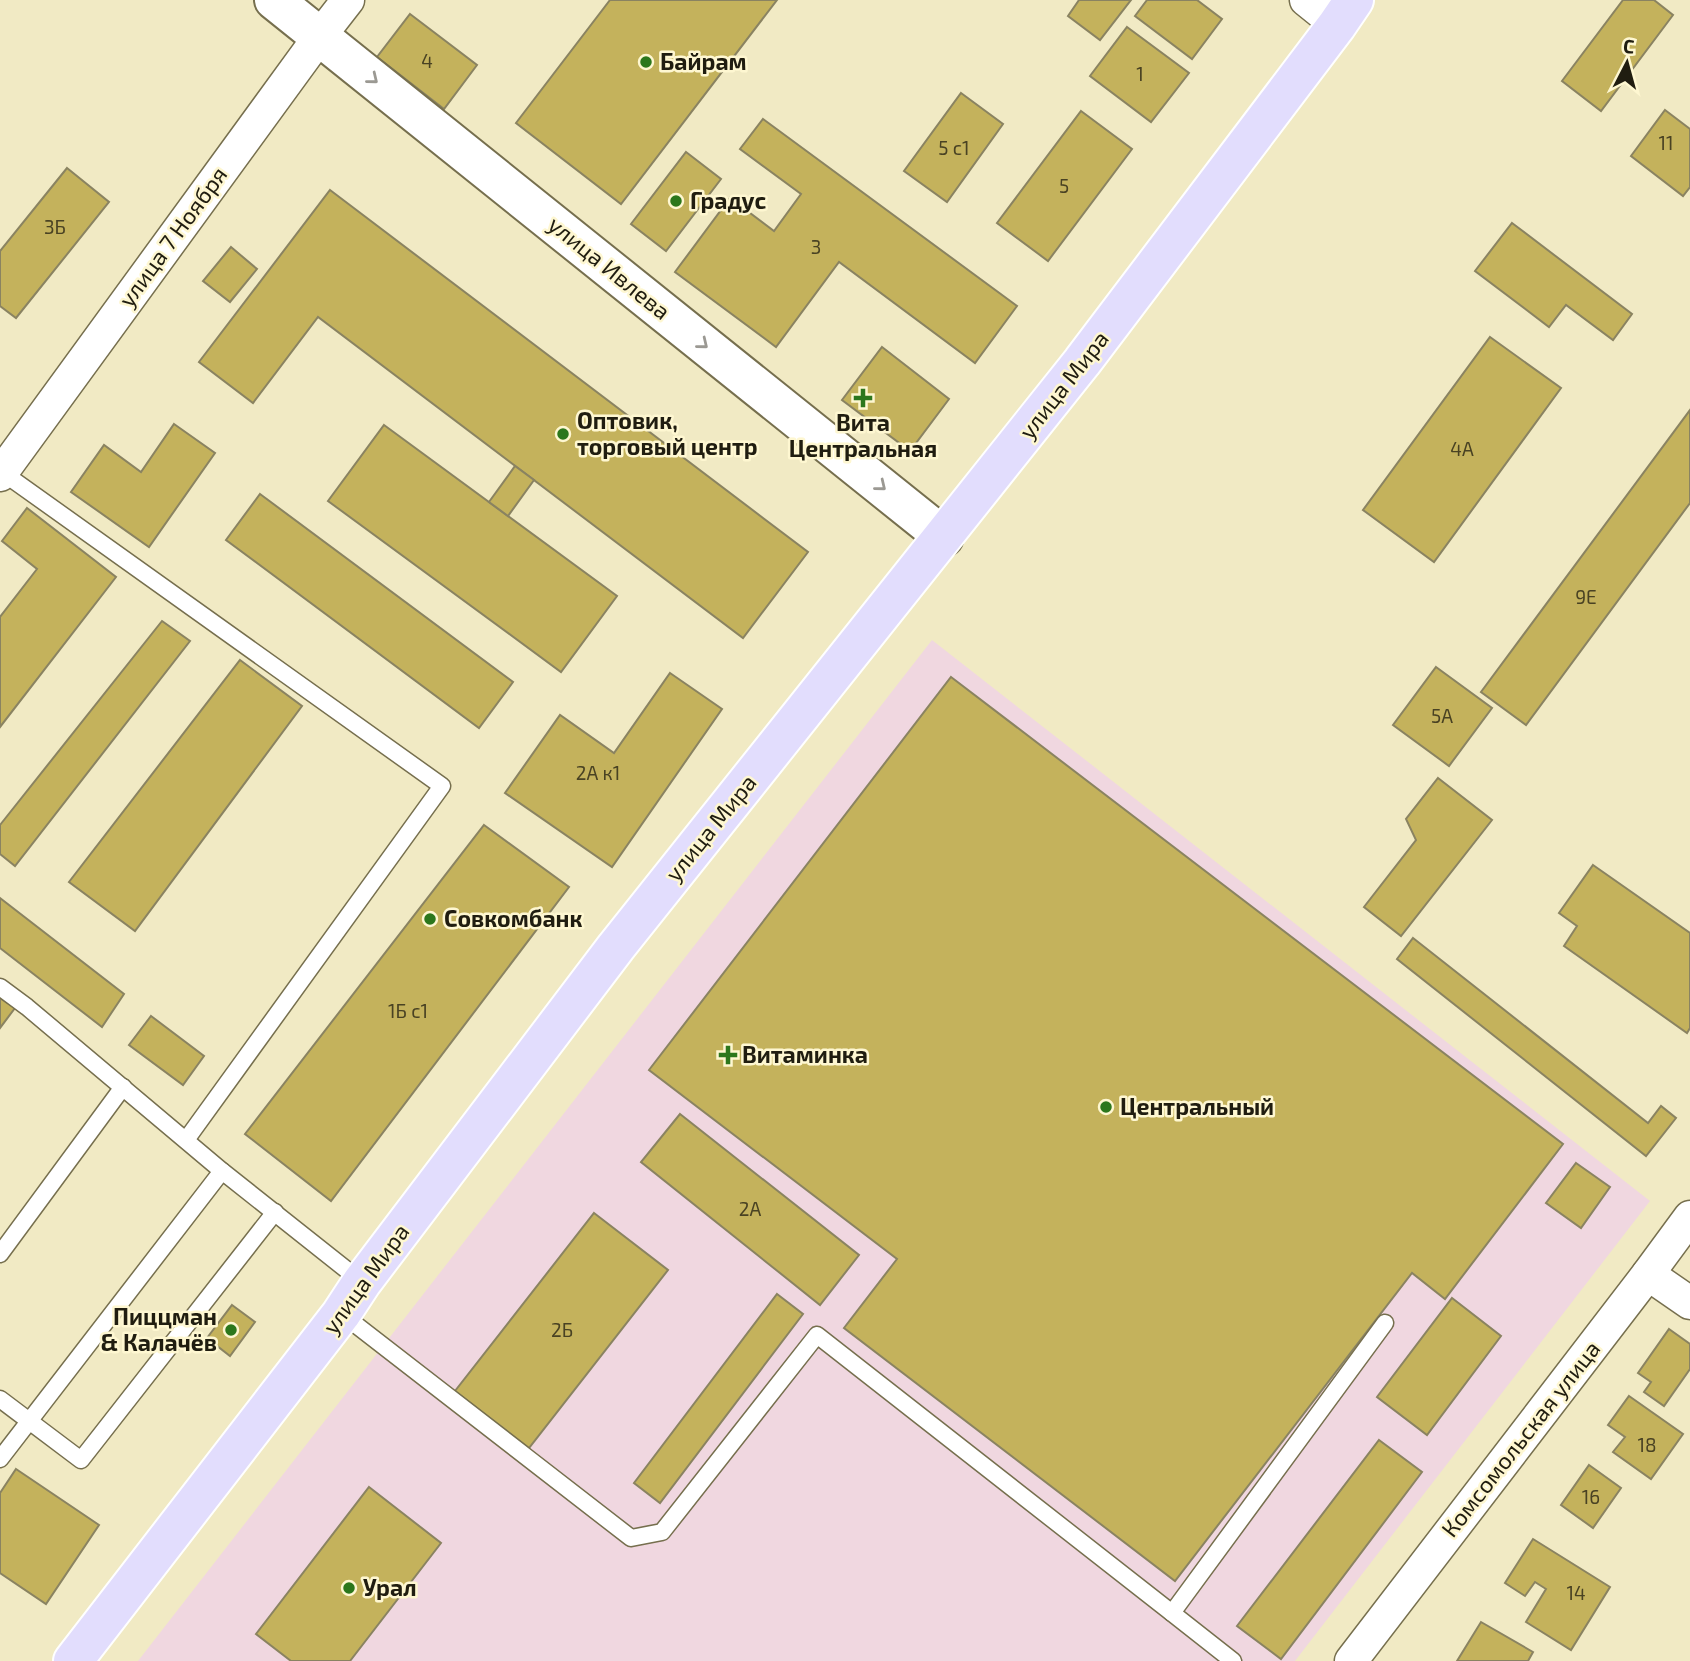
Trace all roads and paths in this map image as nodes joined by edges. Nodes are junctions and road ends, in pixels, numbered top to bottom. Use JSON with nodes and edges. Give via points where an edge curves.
{"nodes":[{"id":1,"x":274,"y":0,"type":"edge"},
{"id":2,"x":348,"y":0,"type":"edge"},
{"id":3,"x":1306,"y":0,"type":"edge"},
{"id":4,"x":1345,"y":12,"type":"edge"},
{"id":5,"x":320,"y":36,"type":"junction"},
{"id":6,"x":1,"y":473,"type":"edge"},
{"id":7,"x":944,"y":537,"type":"junction"},
{"id":8,"x":0,"y":987,"type":"edge"},
{"id":9,"x":123,"y":1087,"type":"junction"},
{"id":10,"x":186,"y":1140,"type":"junction"},
{"id":11,"x":222,"y":1171,"type":"junction"},
{"id":12,"x":275,"y":1212,"type":"junction"},
{"id":13,"x":1690,"y":1216,"type":"edge"},
{"id":14,"x":0,"y":1254,"type":"edge"},
{"id":15,"x":1648,"y":1274,"type":"junction"},
{"id":16,"x":362,"y":1282,"type":"junction"},
{"id":17,"x":1690,"y":1303,"type":"edge"},
{"id":18,"x":341,"y":1314,"type":"junction"},
{"id":19,"x":1385,"y":1323,"type":"dead end"},
{"id":20,"x":0,"y":1399,"type":"edge"},
{"id":21,"x":29,"y":1422,"type":"junction"},
{"id":22,"x":0,"y":1460,"type":"edge"},
{"id":23,"x":1172,"y":1613,"type":"junction"},
{"id":24,"x":74,"y":1661,"type":"edge"},
{"id":25,"x":1233,"y":1661,"type":"edge"},
{"id":26,"x":1351,"y":1661,"type":"edge"}],
"edges":[{"from":1,"to":5,"type":"street","name":"улица Ивлева"},
{"from":2,"to":5,"type":"street","name":"улица 7 Ноября"},
{"from":3,"to":4,"type":"street"},
{"from":4,"to":7,"type":"main road","name":"улица Мира"},
{"from":5,"to":6,"type":"street","name":"улица 7 Ноября"},
{"from":5,"to":7,"type":"street","name":"улица Ивлева","one_way":true},
{"from":6,"to":10,"type":"lane","via":[[442,786]]},
{"from":7,"to":16,"type":"main road","name":"улица Мира","via":[[616,947]]},
{"from":8,"to":9,"type":"lane"},
{"from":9,"to":10,"type":"lane"},
{"from":9,"to":14,"type":"lane"},
{"from":10,"to":11,"type":"lane"},
{"from":11,"to":12,"type":"lane"},
{"from":11,"to":21,"type":"lane"},
{"from":12,"to":16,"type":"lane"},
{"from":12,"to":21,"type":"lane","via":[[81,1460]]},
{"from":13,"to":15,"type":"street","name":"Комсомольская улица"},
{"from":15,"to":17,"type":"street"},
{"from":15,"to":26,"type":"street","name":"Комсомольская улица"},
{"from":16,"to":18,"type":"main road","name":"улица Мира"},
{"from":18,"to":23,"type":"lane","via":[[631,1538],[662,1532],[817,1335]]},
{"from":18,"to":24,"type":"main road","name":"улица Мира"},
{"from":19,"to":23,"type":"lane"},
{"from":20,"to":21,"type":"lane"},
{"from":21,"to":22,"type":"lane"},
{"from":23,"to":25,"type":"lane"}]}
